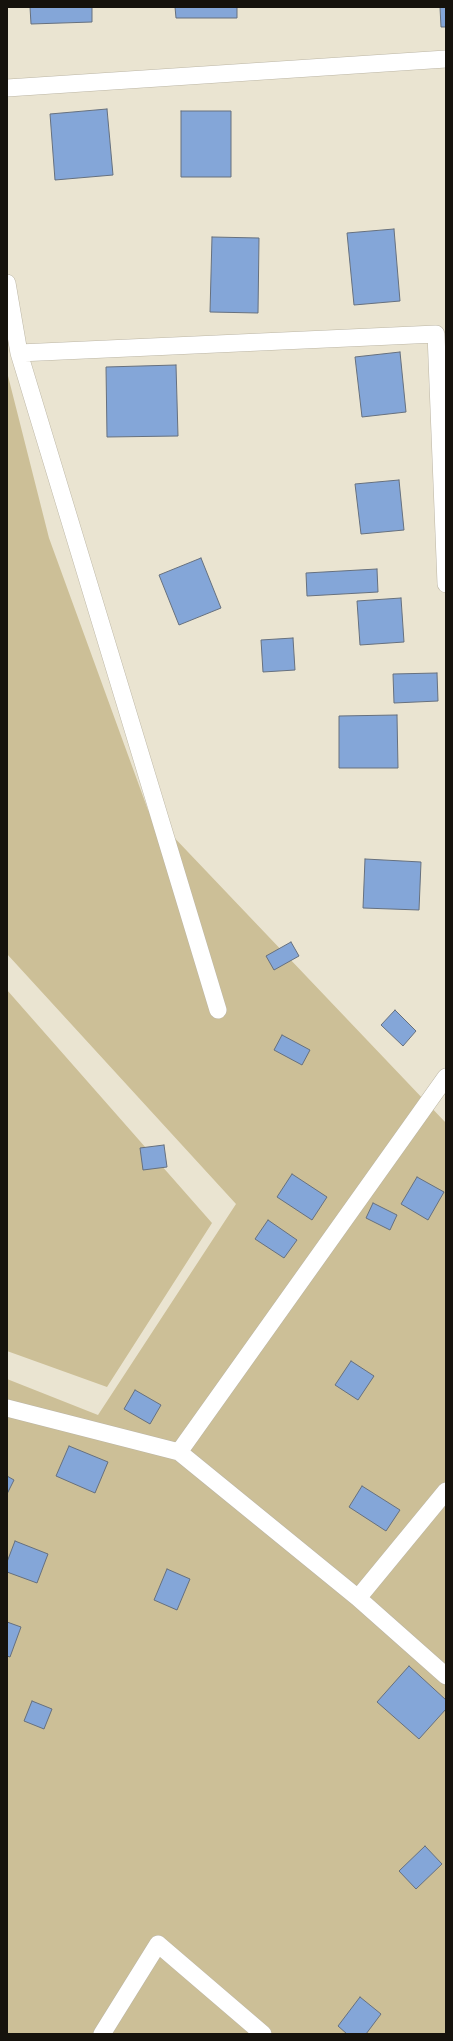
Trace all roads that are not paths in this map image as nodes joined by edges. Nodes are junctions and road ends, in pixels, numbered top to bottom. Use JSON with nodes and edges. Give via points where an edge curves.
{"nodes":[{"id":1,"x":446,"y":59,"type":"edge"},
{"id":2,"x":7,"y":88,"type":"edge"},
{"id":3,"x":7,"y":283,"type":"edge"},
{"id":4,"x":19,"y":353,"type":"junction"},
{"id":5,"x":446,"y":584,"type":"edge"},
{"id":6,"x":218,"y":1010,"type":"dead end"},
{"id":7,"x":446,"y":1077,"type":"edge"},
{"id":8,"x":7,"y":1408,"type":"edge"},
{"id":9,"x":179,"y":1452,"type":"junction"},
{"id":10,"x":446,"y":1491,"type":"edge"},
{"id":11,"x":358,"y":1598,"type":"junction"},
{"id":12,"x":446,"y":1676,"type":"edge"},
{"id":13,"x":102,"y":2034,"type":"edge"},
{"id":14,"x":264,"y":2034,"type":"edge"}],
"edges":[{"from":1,"to":2,"type":"lane"},
{"from":3,"to":4,"type":"lane"},
{"from":4,"to":5,"type":"lane","via":[[436,334]]},
{"from":4,"to":6,"type":"lane"},
{"from":7,"to":9,"type":"lane"},
{"from":8,"to":9,"type":"lane"},
{"from":9,"to":11,"type":"lane"},
{"from":10,"to":11,"type":"lane"},
{"from":11,"to":12,"type":"lane"},
{"from":13,"to":14,"type":"lane","via":[[158,1944]]}]}
